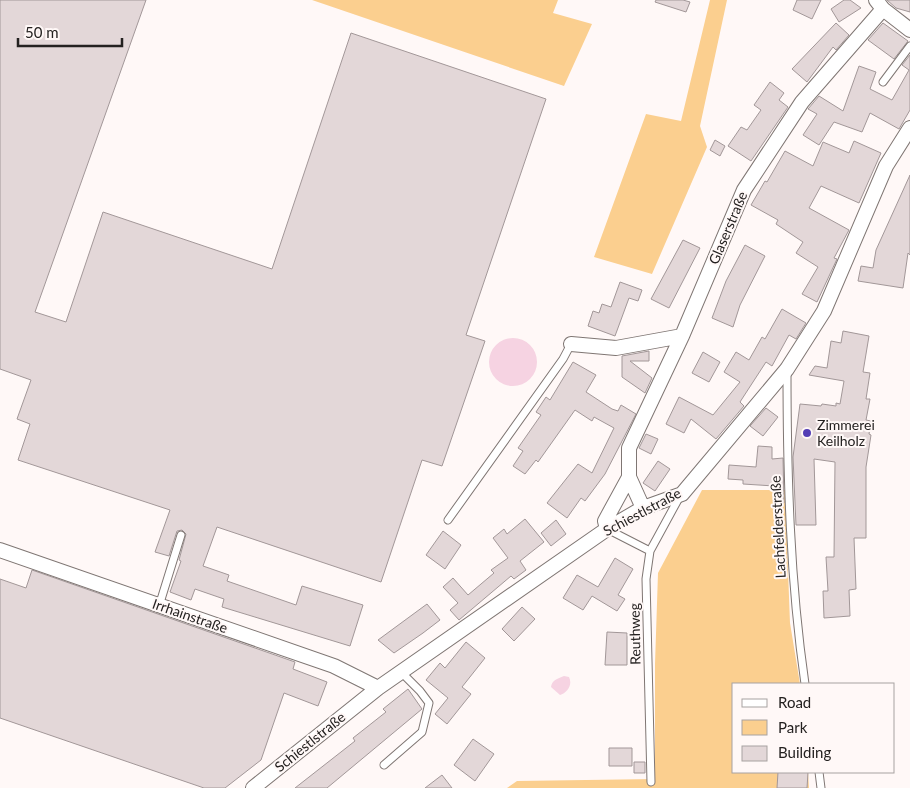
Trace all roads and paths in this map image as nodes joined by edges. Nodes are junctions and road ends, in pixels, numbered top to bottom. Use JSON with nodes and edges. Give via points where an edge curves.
{"nodes":[{"id":1,"x":879,"y":5,"type":"edge"},
{"id":2,"x":910,"y":30,"type":"edge"},
{"id":3,"x":910,"y":46,"type":"edge"},
{"id":4,"x":883,"y":82,"type":"dead end"},
{"id":5,"x":910,"y":128,"type":"edge"},
{"id":6,"x":682,"y":336,"type":"junction"},
{"id":7,"x":570,"y":344,"type":"joint"},
{"id":8,"x":787,"y":369,"type":"junction"},
{"id":9,"x":629,"y":477,"type":"junction"},
{"id":10,"x":682,"y":494,"type":"junction"},
{"id":11,"x":643,"y":508,"type":"junction"},
{"id":12,"x":448,"y":520,"type":"dead end"},
{"id":13,"x":607,"y":529,"type":"junction"},
{"id":14,"x":181,"y":535,"type":"dead end"},
{"id":15,"x":0,"y":550,"type":"edge"},
{"id":16,"x":650,"y":551,"type":"junction"},
{"id":17,"x":159,"y":606,"type":"junction"},
{"id":18,"x":401,"y":672,"type":"junction"},
{"id":19,"x":806,"y":683,"type":"edge"},
{"id":20,"x":378,"y":688,"type":"junction"},
{"id":21,"x":384,"y":765,"type":"dead end"},
{"id":22,"x":819,"y":773,"type":"edge"},
{"id":23,"x":651,"y":782,"type":"dead end"},
{"id":24,"x":253,"y":788,"type":"edge"},
{"id":25,"x":822,"y":788,"type":"edge"}],
"edges":[{"from":1,"to":2,"type":"street"},
{"from":1,"to":6,"type":"street","name":"Glaserstraße","via":[[802,102],[744,190]]},
{"from":3,"to":4,"type":"lane"},
{"from":5,"to":8,"type":"street","name":"Schiestlstraße","via":[[886,166],[824,311]]},
{"from":6,"to":7,"type":"street","via":[[616,348]]},
{"from":6,"to":9,"type":"street","name":"Glaserstraße","via":[[629,448]]},
{"from":7,"to":12,"type":"lane","via":[[564,359]]},
{"from":8,"to":10,"type":"street","name":"Schiestlstraße"},
{"from":8,"to":19,"type":"lane","name":"Lachfelderstraße","via":[[787,463],[795,616]]},
{"from":9,"to":11,"type":"street","name":"Glaserstraße"},
{"from":9,"to":13,"type":"street","name":"Glaserstraße","via":[[605,521]]},
{"from":10,"to":11,"type":"street","name":"Schiestlstraße"},
{"from":10,"to":16,"type":"lane","name":"Reuthweg"},
{"from":11,"to":13,"type":"street","name":"Schiestlstraße"},
{"from":13,"to":16,"type":"lane"},
{"from":13,"to":18,"type":"street","name":"Schiestlstraße"},
{"from":14,"to":17,"type":"lane"},
{"from":15,"to":17,"type":"street","name":"Irrhainstraße"},
{"from":16,"to":23,"type":"lane","name":"Reuthweg","via":[[646,579]]},
{"from":17,"to":20,"type":"street","name":"Irrhainstraße","via":[[334,666]]},
{"from":18,"to":20,"type":"street","name":"Schiestlstraße"},
{"from":18,"to":21,"type":"lane","via":[[429,703],[422,732]]},
{"from":20,"to":24,"type":"street","name":"Schiestlstraße"},
{"from":22,"to":25,"type":"lane"}]}
